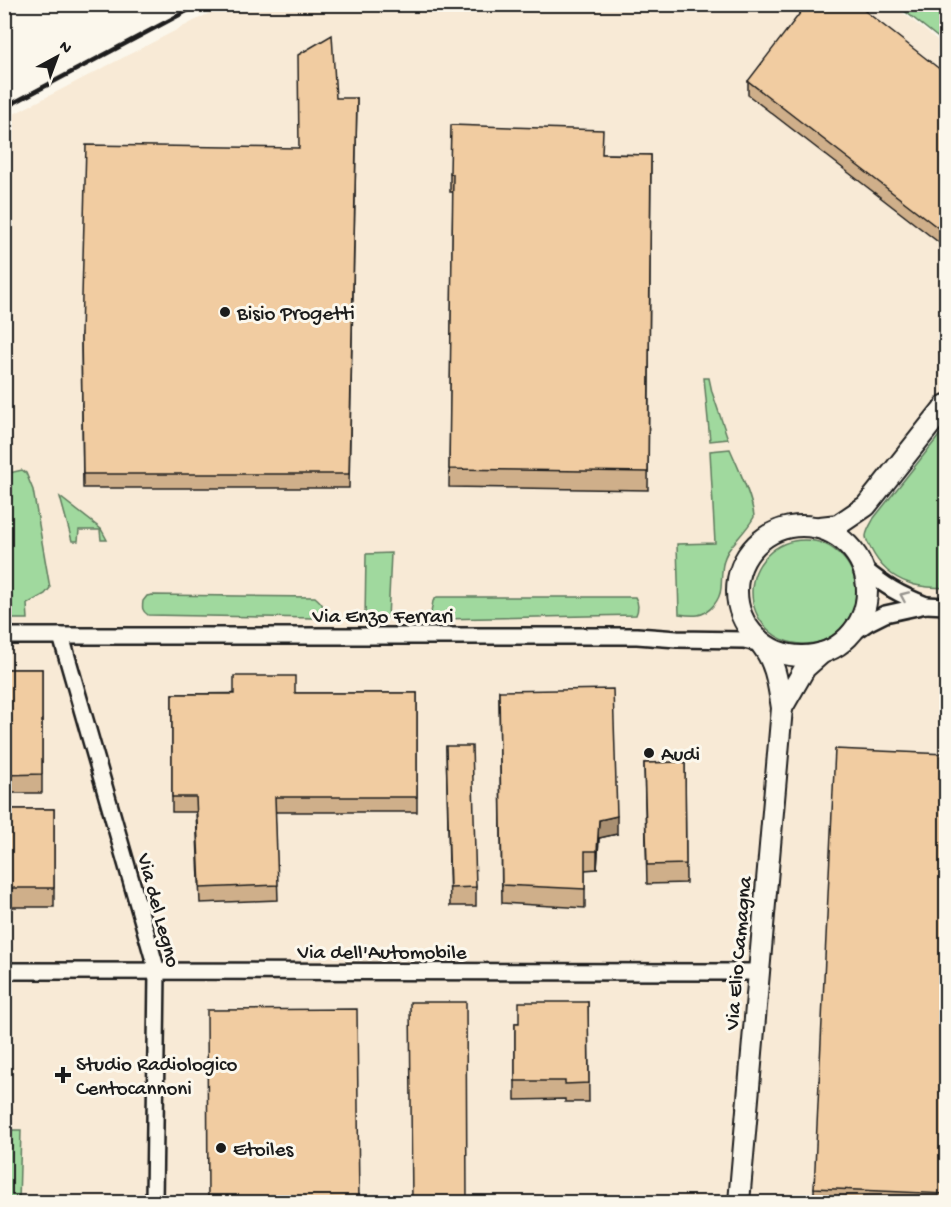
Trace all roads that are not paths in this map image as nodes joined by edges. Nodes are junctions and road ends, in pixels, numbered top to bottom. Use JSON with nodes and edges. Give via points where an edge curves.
{"nodes":[{"id":1,"x":946,"y":405,"type":"edge"},
{"id":2,"x":866,"y":506,"type":"junction"},
{"id":3,"x":820,"y":527,"type":"junction"},
{"id":4,"x":860,"y":561,"type":"junction"},
{"id":5,"x":926,"y":605,"type":"junction"},
{"id":6,"x":946,"y":606,"type":"edge"},
{"id":7,"x":854,"y":632,"type":"junction"},
{"id":8,"x":4,"y":636,"type":"edge"},
{"id":9,"x":61,"y":636,"type":"junction"},
{"id":10,"x":760,"y":644,"type":"junction"},
{"id":11,"x":822,"y":653,"type":"junction"},
{"id":12,"x":782,"y":708,"type":"junction"},
{"id":13,"x":4,"y":971,"type":"edge"},
{"id":14,"x":157,"y":971,"type":"junction"},
{"id":15,"x":759,"y":972,"type":"junction"},
{"id":16,"x":154,"y":1203,"type":"edge"},
{"id":17,"x":739,"y":1203,"type":"edge"}],
"edges":[{"from":1,"to":2,"type":"street"},
{"from":2,"to":3,"type":"street","via":[[838,525]]},
{"from":2,"to":4,"type":"street","via":[[855,535]]},
{"from":3,"to":4,"type":"street","via":[[846,542]]},
{"from":3,"to":10,"type":"street","via":[[798,525],[777,530],[759,540],[740,568],[737,602],[742,618]]},
{"from":5,"to":4,"type":"street","one_way":true,"via":[[881,583]]},
{"from":4,"to":7,"type":"street","via":[[867,582],[866,602]]},
{"from":5,"to":6,"type":"street"},
{"from":5,"to":7,"type":"street","via":[[885,614]]},
{"from":7,"to":11,"type":"street"},
{"from":8,"to":9,"type":"street","name":"Via Enzo Ferrari"},
{"from":9,"to":10,"type":"street","name":"Via Enzo Ferrari","via":[[637,636]]},
{"from":9,"to":14,"type":"street","name":"Via del Legno"},
{"from":10,"to":11,"type":"street","via":[[788,654]]},
{"from":10,"to":12,"type":"street","name":"Via Elio Camagna","via":[[776,671]]},
{"from":11,"to":12,"type":"street","name":"Via Elio Camagna","via":[[805,668]]},
{"from":12,"to":15,"type":"street","name":"Via Elio Camagna"},
{"from":13,"to":14,"type":"street","name":"Via dell'Automobile"},
{"from":14,"to":15,"type":"street","name":"Via dell'Automobile"},
{"from":14,"to":16,"type":"street","name":"Via del Legno"},
{"from":15,"to":17,"type":"street","name":"Via Elio Camagna"}]}
